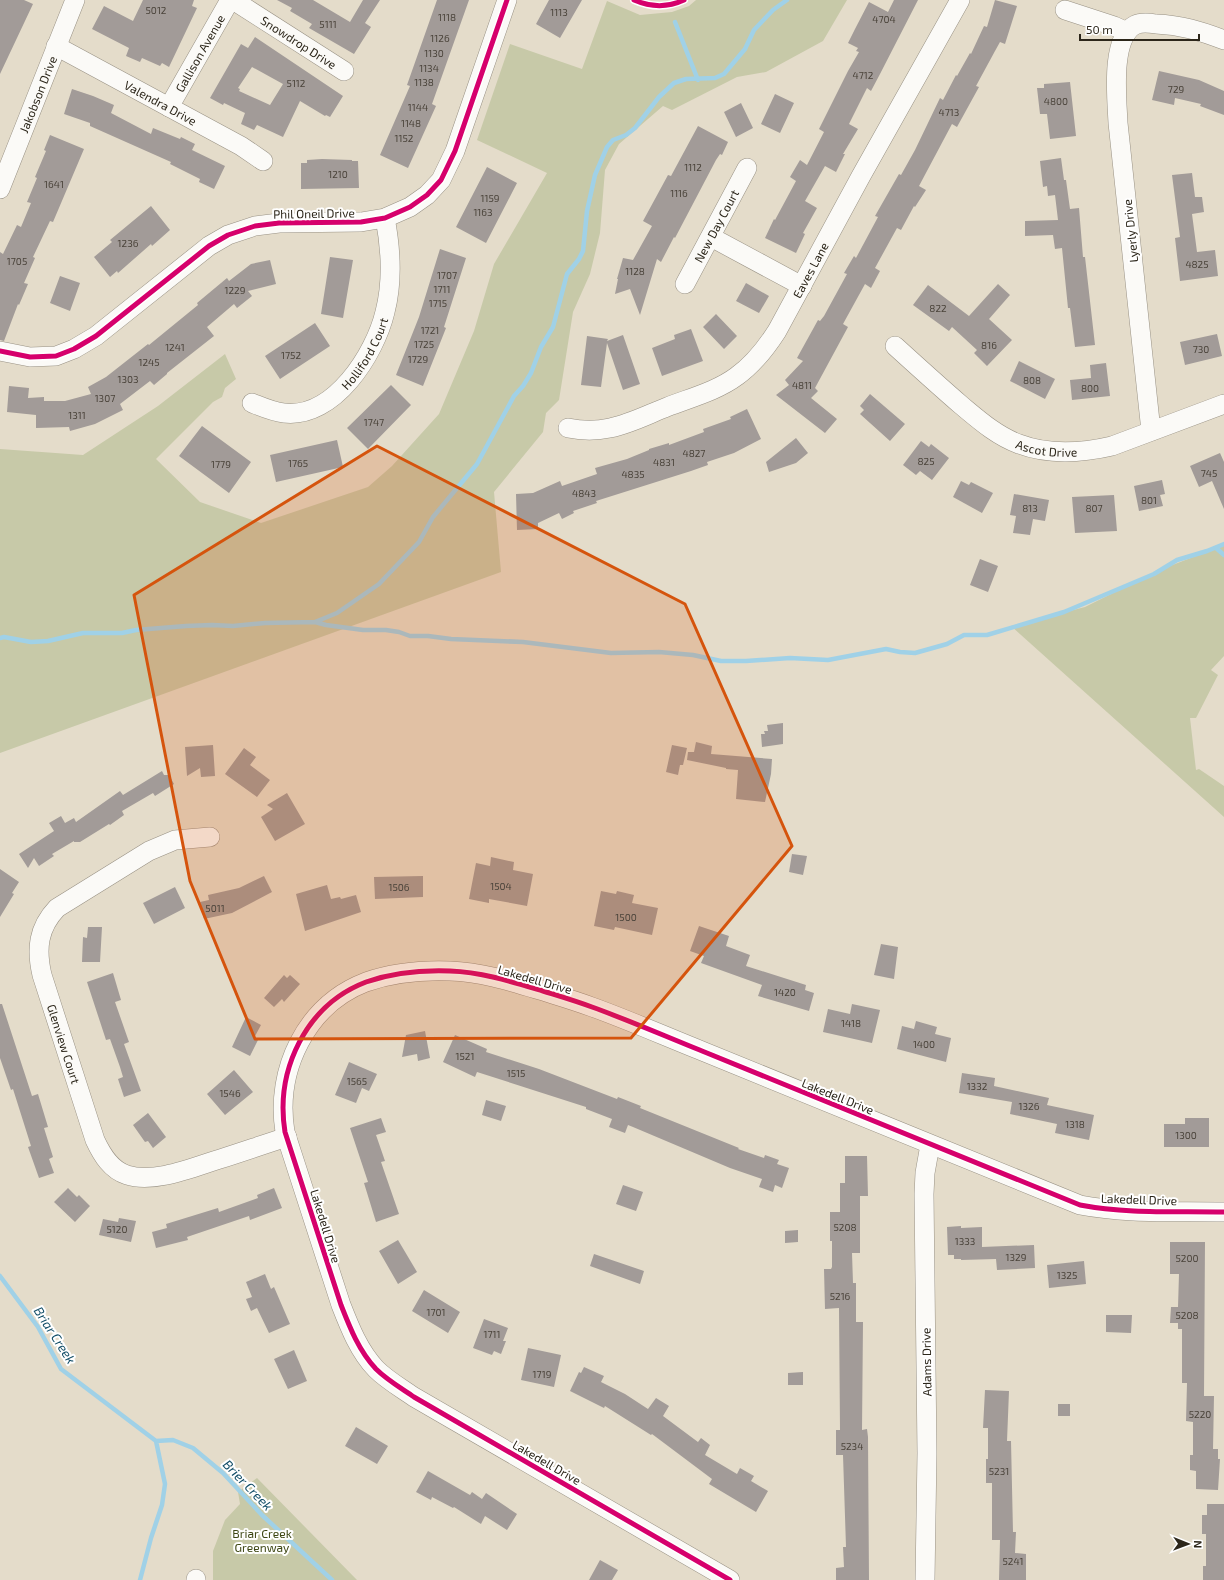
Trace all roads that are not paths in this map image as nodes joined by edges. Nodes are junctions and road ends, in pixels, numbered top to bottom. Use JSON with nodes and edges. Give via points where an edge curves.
{"nodes":[{"id":1,"x":75,"y":0,"type":"edge"},
{"id":2,"x":231,"y":0,"type":"edge"},
{"id":3,"x":507,"y":0,"type":"edge"},
{"id":4,"x":960,"y":0,"type":"edge"},
{"id":5,"x":1065,"y":10,"type":"dead end"},
{"id":6,"x":1127,"y":32,"type":"junction"},
{"id":7,"x":1224,"y":40,"type":"edge"},
{"id":8,"x":56,"y":46,"type":"junction"},
{"id":9,"x":344,"y":72,"type":"dead end"},
{"id":10,"x":169,"y":107,"type":"junction"},
{"id":11,"x":263,"y":161,"type":"dead end"},
{"id":12,"x":747,"y":168,"type":"dead end"},
{"id":13,"x":0,"y":189,"type":"edge"},
{"id":14,"x":385,"y":218,"type":"junction"},
{"id":15,"x":711,"y":237,"type":"junction"},
{"id":16,"x":685,"y":284,"type":"dead end"},
{"id":17,"x":802,"y":286,"type":"junction"},
{"id":18,"x":895,"y":346,"type":"dead end"},
{"id":19,"x":0,"y":351,"type":"edge"},
{"id":20,"x":252,"y":402,"type":"dead end"},
{"id":21,"x":1224,"y":404,"type":"edge"},
{"id":22,"x":568,"y":428,"type":"dead end"},
{"id":23,"x":1151,"y":431,"type":"junction"},
{"id":24,"x":210,"y":837,"type":"dead end"},
{"id":25,"x":287,"y":1137,"type":"junction"},
{"id":26,"x":930,"y":1145,"type":"junction"},
{"id":27,"x":1224,"y":1212,"type":"edge"},
{"id":28,"x":730,"y":1580,"type":"edge"},
{"id":29,"x":925,"y":1580,"type":"edge"}],
"edges":[{"from":1,"to":8,"type":"street","name":"Jakobson Drive"},
{"from":2,"to":9,"type":"street","name":"Snowdrop Drive"},
{"from":2,"to":10,"type":"street","name":"Gallison Avenue"},
{"from":3,"to":14,"type":"street","name":"Phil Oneil Drive","via":[[455,152],[441,180],[427,195],[410,207]]},
{"from":4,"to":17,"type":"street","name":"Eaves Lane","via":[[860,176]]},
{"from":5,"to":6,"type":"street"},
{"from":6,"to":7,"type":"street","via":[[1135,25],[1145,23],[1177,25],[1197,29]]},
{"from":6,"to":23,"type":"street","name":"Lyerly Drive","via":[[1120,48],[1116,90]]},
{"from":8,"to":10,"type":"street","name":"Valendra Drive"},
{"from":8,"to":13,"type":"street","name":"Jakobson Drive"},
{"from":10,"to":11,"type":"street","name":"Valendra Drive","via":[[241,146]]},
{"from":12,"to":15,"type":"street","name":"New Day Court"},
{"from":14,"to":19,"type":"street","name":"Phil Oneil Drive","via":[[361,222],[279,223],[255,226],[228,235],[209,246],[96,336],[74,349],[56,356],[30,358]]},
{"from":14,"to":20,"type":"street","name":"Holliford Court","via":[[391,266],[386,311],[363,364],[334,396],[313,409],[283,413]]},
{"from":15,"to":16,"type":"street","name":"New Day Court"},
{"from":15,"to":17,"type":"street"},
{"from":17,"to":22,"type":"street","name":"Eaves Lane","via":[[765,349],[736,377],[721,386],[612,428]]},
{"from":18,"to":23,"type":"street","name":"Ascot Drive","via":[[974,416],[998,434],[1018,444],[1034,449],[1082,451],[1112,446]]},
{"from":21,"to":23,"type":"street","name":"Ascot Drive"},
{"from":24,"to":25,"type":"street","name":"Glenview Court","via":[[175,840],[149,851],[57,908],[44,924],[40,939],[39,962],[42,975],[95,1140],[107,1161],[119,1172],[134,1177],[160,1176]]},
{"from":25,"to":26,"type":"street","name":"Lakedell Drive","via":[[283,1117],[283,1095],[288,1069],[296,1047],[313,1020],[340,996],[365,982],[392,975],[450,971],[510,981],[592,1007]]},
{"from":25,"to":28,"type":"street","name":"Lakedell Drive","via":[[341,1305],[352,1333],[377,1370],[391,1382],[466,1428]]},
{"from":26,"to":27,"type":"street","name":"Lakedell Drive","via":[[1080,1204],[1097,1208]]},
{"from":26,"to":29,"type":"street","name":"Adams Drive","via":[[924,1194],[927,1453]]}]}
